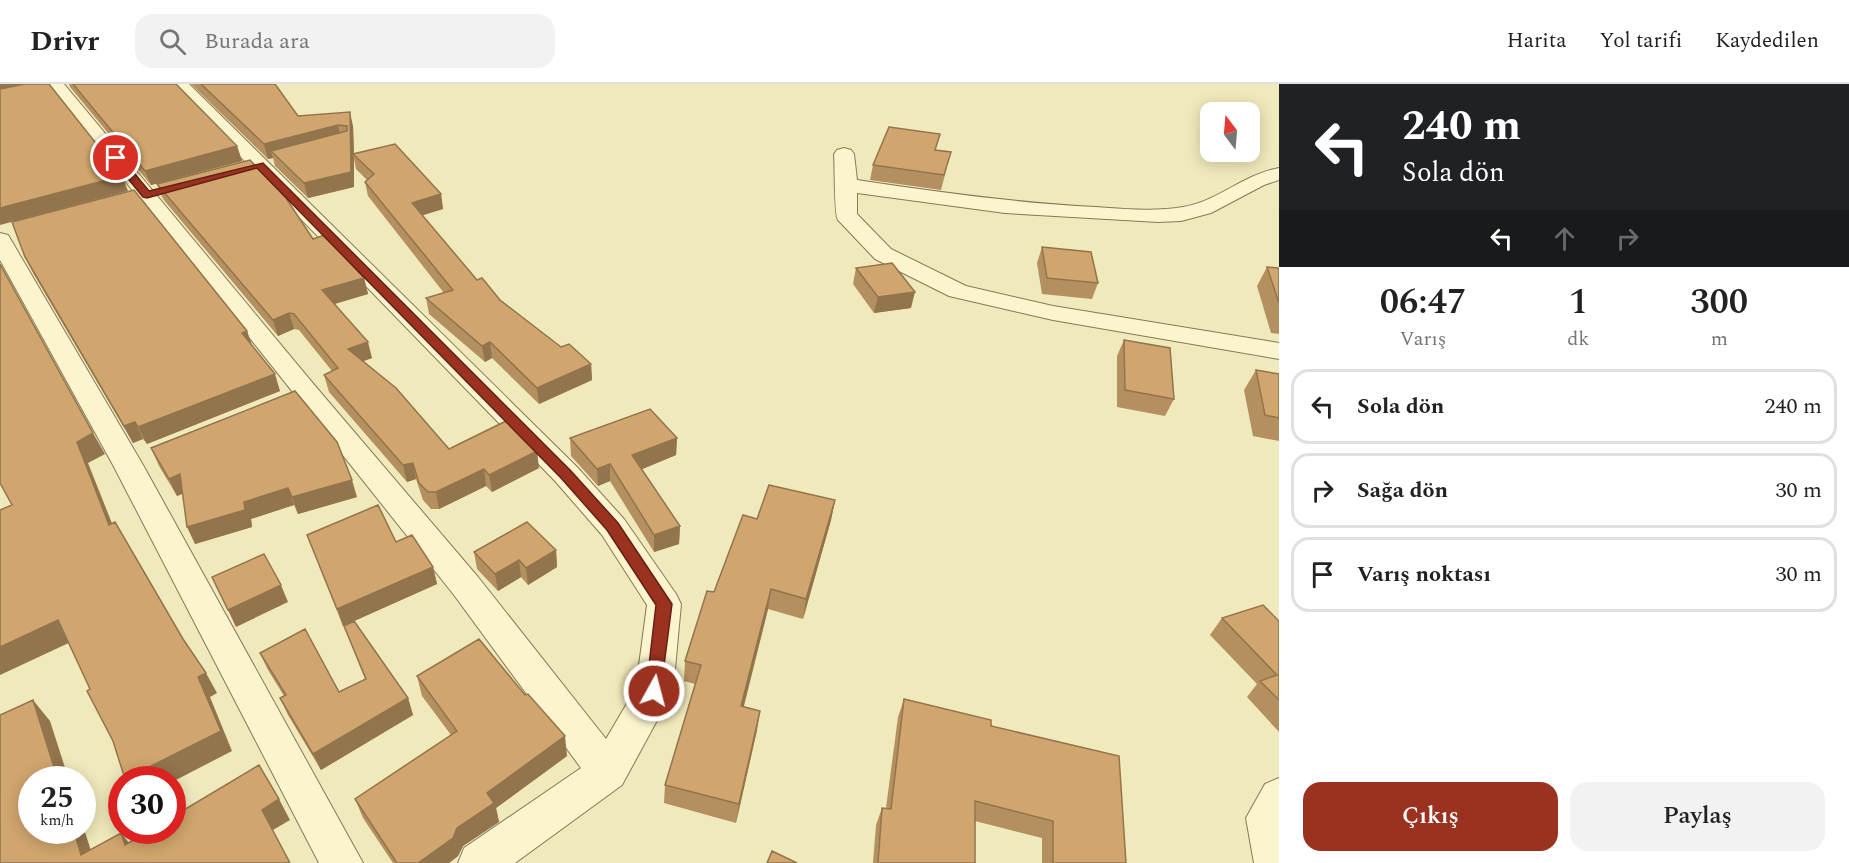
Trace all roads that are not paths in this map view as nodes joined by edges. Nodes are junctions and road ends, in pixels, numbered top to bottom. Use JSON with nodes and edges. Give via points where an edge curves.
{"nodes":[{"id":1,"x":179,"y":84,"type":"edge"},
{"id":2,"x":51,"y":86,"type":"edge"},
{"id":3,"x":844,"y":154,"type":"dead end"},
{"id":4,"x":1279,"y":174,"type":"edge"},
{"id":5,"x":848,"y":185,"type":"junction"},
{"id":6,"x":0,"y":234,"type":"edge"},
{"id":7,"x":11,"y":234,"type":"edge"},
{"id":8,"x":1279,"y":351,"type":"edge"},
{"id":9,"x":608,"y":772,"type":"junction"},
{"id":10,"x":1279,"y":797,"type":"edge"},
{"id":11,"x":342,"y":863,"type":"edge"},
{"id":12,"x":479,"y":863,"type":"edge"},
{"id":13,"x":1275,"y":863,"type":"edge"}],
"edges":[{"from":1,"to":9,"type":"street","via":[[248,168],[566,474],[613,527],[664,604],[654,691]]},
{"from":2,"to":9,"type":"street","via":[[147,195],[295,398],[466,586]]},
{"from":3,"to":5,"type":"street"},
{"from":4,"to":5,"type":"street","via":[[1269,175],[1193,212],[1155,216],[979,205]]},
{"from":5,"to":8,"type":"street","via":[[846,215],[883,254],[958,291],[1053,313]]},
{"from":6,"to":7,"type":"street"},
{"from":7,"to":11,"type":"street","via":[[139,460]]},
{"from":9,"to":12,"type":"street"},
{"from":10,"to":13,"type":"street","via":[[1267,818]]}]}
